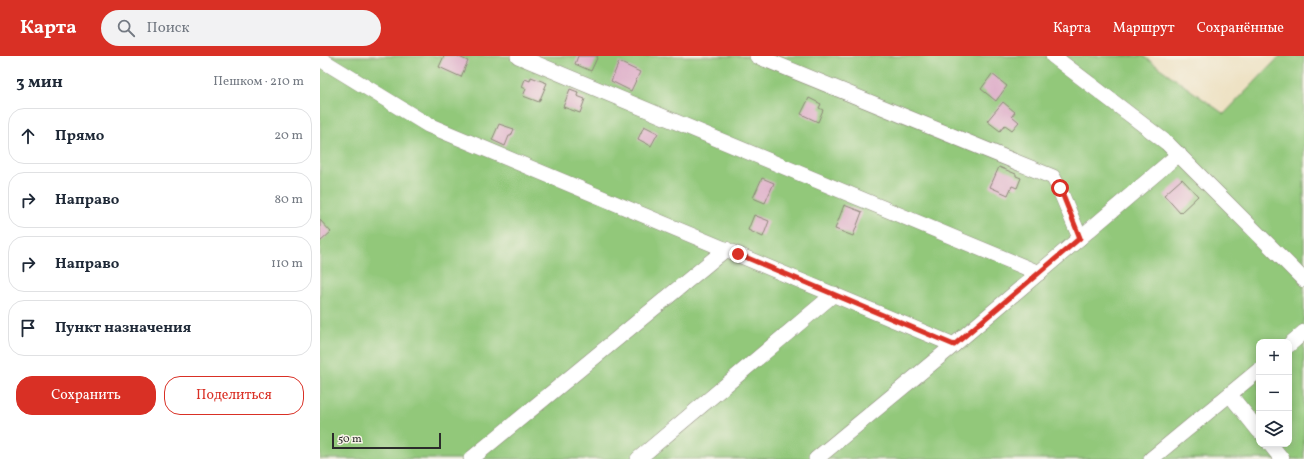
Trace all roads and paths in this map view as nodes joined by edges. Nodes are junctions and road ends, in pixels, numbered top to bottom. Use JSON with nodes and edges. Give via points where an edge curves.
{"nodes":[{"id":1,"x":518,"y":56,"type":"edge"},
{"id":2,"x":757,"y":56,"type":"edge"},
{"id":3,"x":1053,"y":56,"type":"edge"},
{"id":4,"x":320,"y":59,"type":"edge"},
{"id":5,"x":1179,"y":154,"type":"junction"},
{"id":6,"x":1080,"y":238,"type":"junction"},
{"id":7,"x":726,"y":249,"type":"junction"},
{"id":8,"x":1039,"y":273,"type":"junction"},
{"id":9,"x":1304,"y":280,"type":"edge"},
{"id":10,"x":834,"y":294,"type":"junction"},
{"id":11,"x":1304,"y":332,"type":"edge"},
{"id":12,"x":1292,"y":342,"type":"edge"},
{"id":13,"x":954,"y":345,"type":"junction"},
{"id":14,"x":1256,"y":373,"type":"edge"},
{"id":15,"x":1230,"y":395,"type":"junction"},
{"id":16,"x":1256,"y":426,"type":"edge"},
{"id":17,"x":1272,"y":447,"type":"edge"},
{"id":18,"x":472,"y":459,"type":"edge"},
{"id":19,"x":638,"y":459,"type":"edge"},
{"id":20,"x":816,"y":459,"type":"edge"},
{"id":21,"x":1151,"y":459,"type":"edge"},
{"id":22,"x":1282,"y":459,"type":"edge"}],
"edges":[{"from":1,"to":8,"type":"street"},
{"from":2,"to":6,"type":"street","via":[[1053,177]]},
{"from":3,"to":5,"type":"street"},
{"from":4,"to":7,"type":"street","via":[[428,125]]},
{"from":5,"to":6,"type":"street"},
{"from":5,"to":9,"type":"street"},
{"from":6,"to":8,"type":"street"},
{"from":7,"to":10,"type":"street"},
{"from":7,"to":18,"type":"street"},
{"from":8,"to":13,"type":"street"},
{"from":10,"to":13,"type":"street"},
{"from":10,"to":19,"type":"street"},
{"from":11,"to":12,"type":"street"},
{"from":13,"to":20,"type":"street"},
{"from":14,"to":15,"type":"street"},
{"from":15,"to":16,"type":"street"},
{"from":15,"to":21,"type":"street"},
{"from":17,"to":22,"type":"street"}]}
